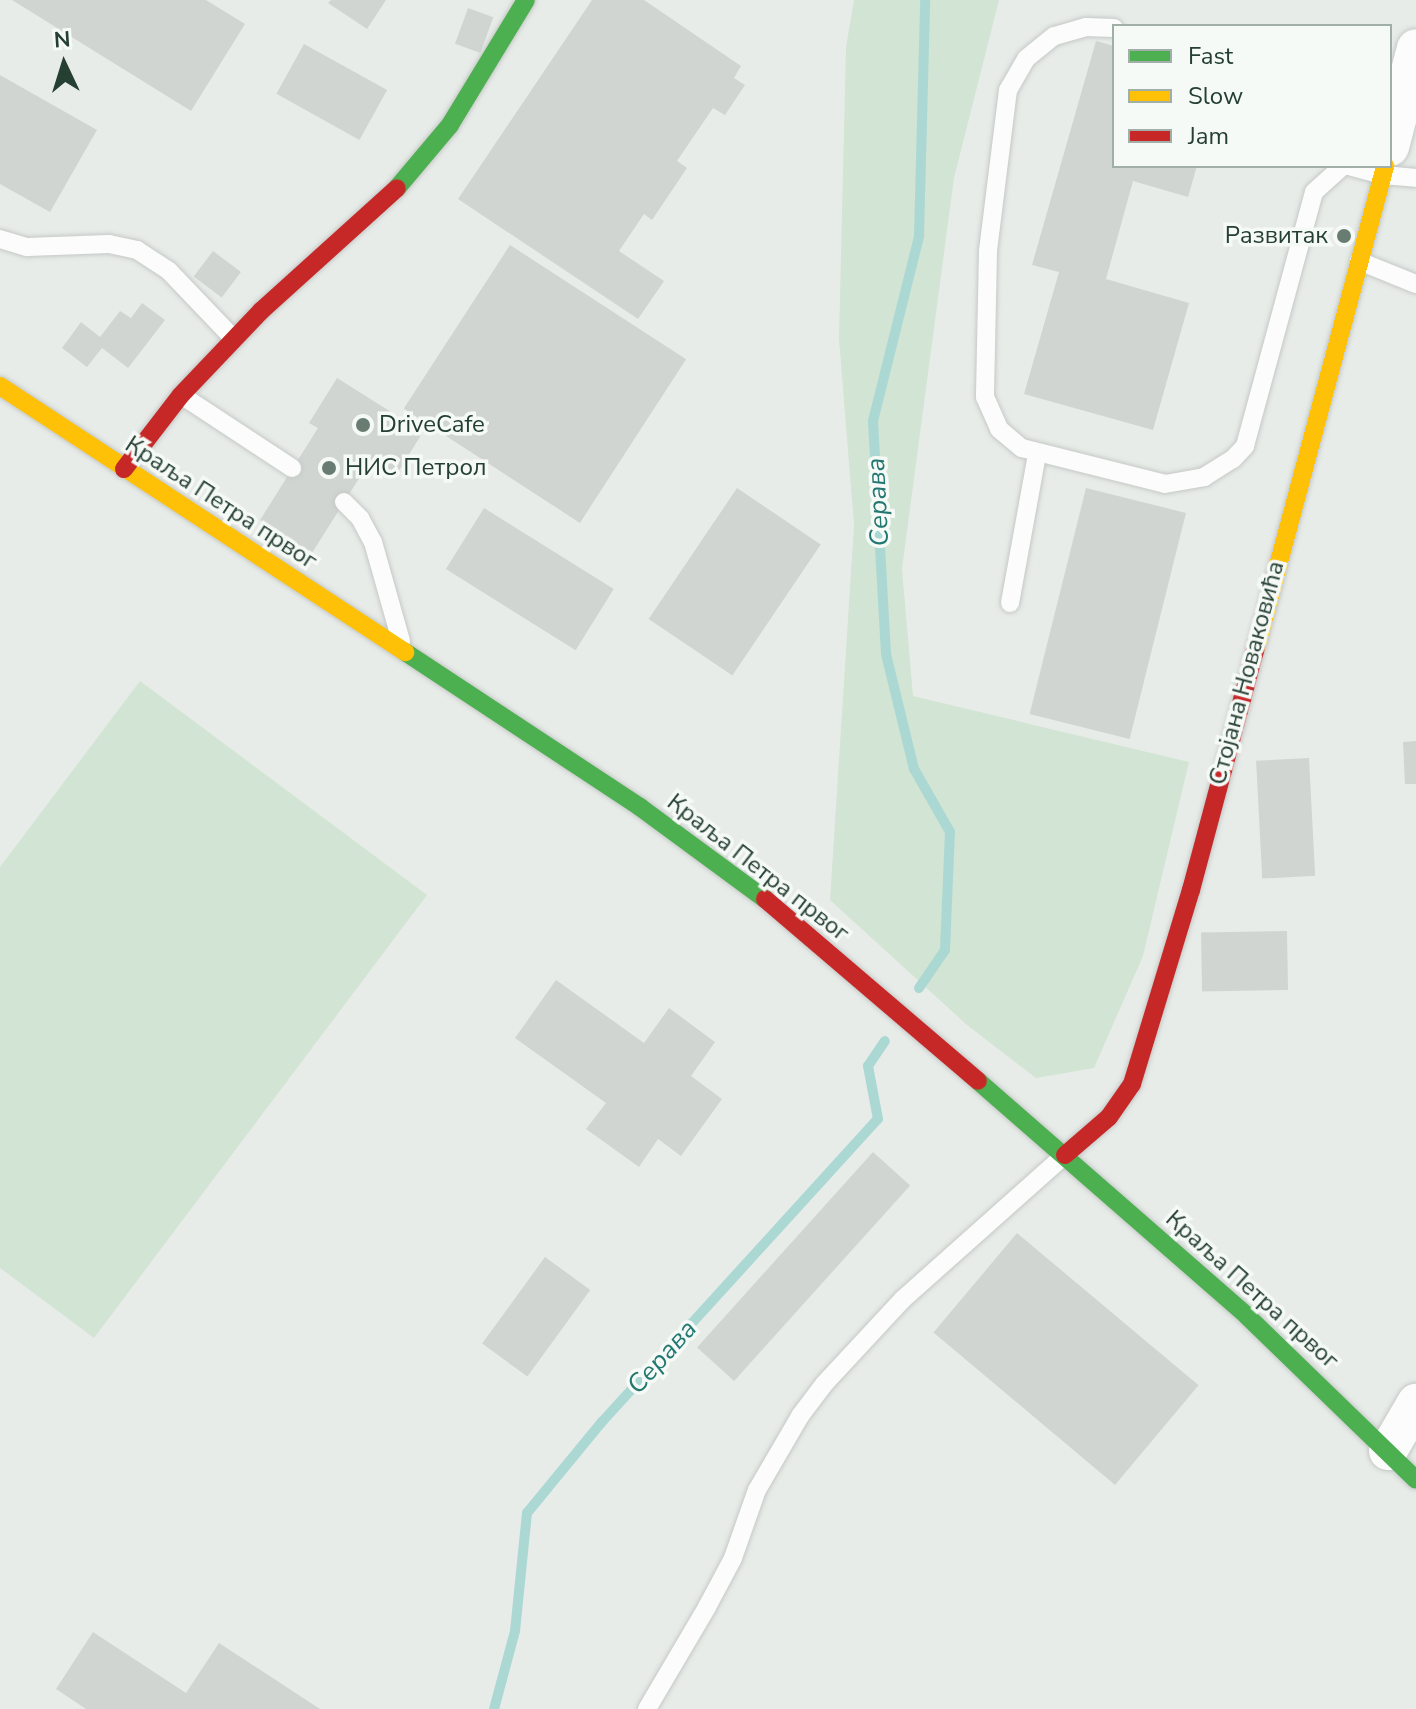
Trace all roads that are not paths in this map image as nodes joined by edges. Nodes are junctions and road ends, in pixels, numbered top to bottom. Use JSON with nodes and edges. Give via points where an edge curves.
{"nodes":[{"id":1,"x":526,"y":0,"type":"edge"},
{"id":2,"x":1112,"y":28,"type":"edge"},
{"id":3,"x":1416,"y":48,"type":"edge"},
{"id":4,"x":1392,"y":140,"type":"edge"},
{"id":5,"x":1392,"y":166,"type":"edge"},
{"id":6,"x":1344,"y":168,"type":"edge"},
{"id":7,"x":1385,"y":168,"type":"edge"},
{"id":8,"x":1416,"y":178,"type":"edge"},
{"id":9,"x":0,"y":239,"type":"edge"},
{"id":10,"x":1359,"y":261,"type":"junction"},
{"id":11,"x":1416,"y":284,"type":"edge"},
{"id":12,"x":234,"y":339,"type":"junction"},
{"id":13,"x":0,"y":386,"type":"edge"},
{"id":14,"x":181,"y":395,"type":"junction"},
{"id":15,"x":1037,"y":454,"type":"junction"},
{"id":16,"x":292,"y":468,"type":"dead end"},
{"id":17,"x":124,"y":469,"type":"junction"},
{"id":18,"x":344,"y":502,"type":"dead end"},
{"id":19,"x":1010,"y":603,"type":"dead end"},
{"id":20,"x":404,"y":650,"type":"junction"},
{"id":21,"x":1065,"y":1155,"type":"junction"},
{"id":22,"x":1416,"y":1403,"type":"edge"},
{"id":23,"x":1388,"y":1451,"type":"junction"},
{"id":24,"x":1416,"y":1480,"type":"edge"},
{"id":25,"x":647,"y":1709,"type":"edge"}],
"edges":[{"from":1,"to":12,"type":"main road","via":[[450,125],[390,196]]},
{"from":2,"to":15,"type":"lane","via":[[1086,27],[1054,36],[1026,59],[1008,90],[988,251],[985,397],[1009,440]]},
{"from":3,"to":4,"type":"street","name":"Стојана Новаковића"},
{"from":5,"to":8,"type":"lane"},
{"from":6,"to":15,"type":"lane","via":[[1314,192],[1245,446],[1233,459],[1204,477],[1165,484]]},
{"from":7,"to":10,"type":"main road","name":"Стојана Новаковића"},
{"from":9,"to":12,"type":"lane","via":[[27,247],[109,244],[137,250],[169,271]]},
{"from":10,"to":11,"type":"lane"},
{"from":10,"to":21,"type":"main road","name":"Стојана Новаковића","via":[[1191,890],[1132,1084],[1109,1117]]},
{"from":12,"to":14,"type":"main road"},
{"from":13,"to":17,"type":"main road","name":"Краља Петра првог"},
{"from":14,"to":16,"type":"lane"},
{"from":14,"to":17,"type":"main road"},
{"from":15,"to":19,"type":"lane"},
{"from":17,"to":20,"type":"main road","name":"Краља Петра првог"},
{"from":18,"to":20,"type":"lane","via":[[373,542]]},
{"from":20,"to":21,"type":"main road","name":"Краља Петра првог","via":[[743,881]]},
{"from":21,"to":23,"type":"main road","name":"Краља Петра првог","via":[[1295,1360]]},
{"from":21,"to":25,"type":"lane","via":[[902,1300],[800,1416],[757,1490],[733,1558]]},
{"from":22,"to":23,"type":"street"},
{"from":23,"to":24,"type":"main road","name":"Краља Петра првог"}]}
